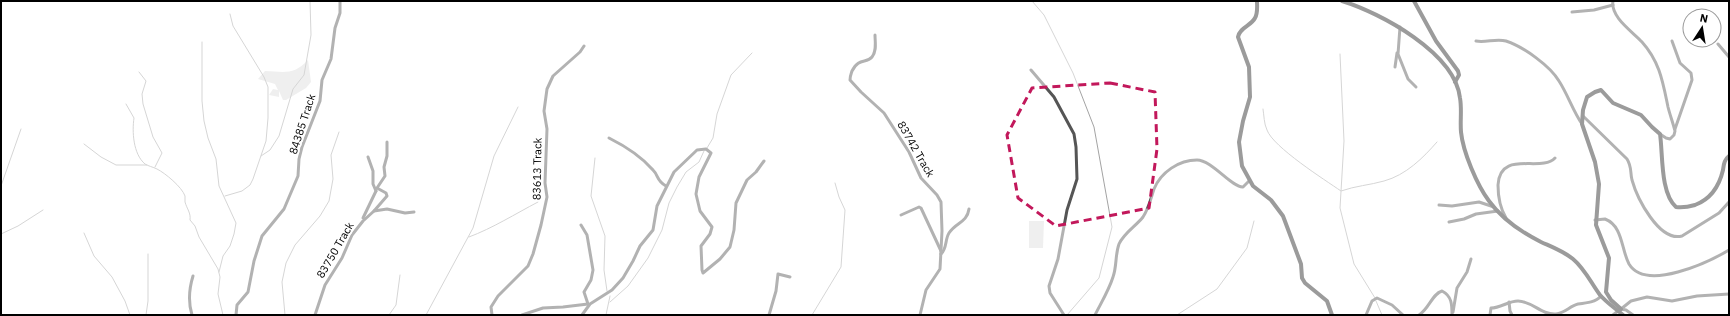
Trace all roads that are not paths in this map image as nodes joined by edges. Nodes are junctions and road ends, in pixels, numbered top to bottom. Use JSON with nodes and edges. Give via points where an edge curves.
{"nodes":[{"id":1,"x":340,"y":1,"type":"edge"},
{"id":2,"x":1257,"y":1,"type":"edge"},
{"id":3,"x":1342,"y":1,"type":"edge"},
{"id":4,"x":1414,"y":1,"type":"edge"},
{"id":5,"x":1613,"y":1,"type":"edge"},
{"id":6,"x":1612,"y":5,"type":"junction"},
{"id":7,"x":1572,"y":12,"type":"dead end"},
{"id":8,"x":1400,"y":27,"type":"junction"},
{"id":9,"x":875,"y":35,"type":"dead end"},
{"id":10,"x":1476,"y":41,"type":"dead end"},
{"id":11,"x":1672,"y":41,"type":"dead end"},
{"id":12,"x":584,"y":46,"type":"dead end"},
{"id":13,"x":1721,"y":48,"type":"edge"},
{"id":14,"x":1398,"y":51,"type":"junction"},
{"id":15,"x":1729,"y":57,"type":"edge"},
{"id":16,"x":1395,"y":67,"type":"dead end"},
{"id":17,"x":1031,"y":70,"type":"dead end"},
{"id":18,"x":1456,"y":82,"type":"junction"},
{"id":19,"x":1416,"y":87,"type":"dead end"},
{"id":20,"x":1583,"y":116,"type":"junction"},
{"id":21,"x":1582,"y":124,"type":"junction"},
{"id":22,"x":1675,"y":131,"type":"junction"},
{"id":23,"x":1660,"y":134,"type":"junction"},
{"id":24,"x":610,"y":138,"type":"dead end"},
{"id":25,"x":387,"y":142,"type":"dead end"},
{"id":26,"x":1729,"y":156,"type":"edge"},
{"id":27,"x":368,"y":157,"type":"dead end"},
{"id":28,"x":1556,"y":158,"type":"dead end"},
{"id":29,"x":764,"y":161,"type":"dead end"},
{"id":30,"x":1249,"y":181,"type":"junction"},
{"id":31,"x":666,"y":186,"type":"junction"},
{"id":32,"x":377,"y":190,"type":"junction"},
{"id":33,"x":1729,"y":202,"type":"edge"},
{"id":34,"x":1439,"y":205,"type":"dead end"},
{"id":35,"x":1494,"y":208,"type":"junction"},
{"id":36,"x":969,"y":209,"type":"dead end"},
{"id":37,"x":374,"y":212,"type":"junction"},
{"id":38,"x":414,"y":212,"type":"dead end"},
{"id":39,"x":1498,"y":212,"type":"junction"},
{"id":40,"x":901,"y":215,"type":"dead end"},
{"id":41,"x":1506,"y":220,"type":"junction"},
{"id":42,"x":1595,"y":220,"type":"junction"},
{"id":43,"x":362,"y":221,"type":"junction"},
{"id":44,"x":1449,"y":222,"type":"dead end"},
{"id":45,"x":581,"y":225,"type":"dead end"},
{"id":46,"x":1729,"y":250,"type":"edge"},
{"id":47,"x":942,"y":253,"type":"junction"},
{"id":48,"x":1471,"y":259,"type":"dead end"},
{"id":49,"x":193,"y":276,"type":"dead end"},
{"id":50,"x":790,"y":276,"type":"dead end"},
{"id":51,"x":1729,"y":294,"type":"edge"},
{"id":52,"x":1601,"y":296,"type":"junction"},
{"id":53,"x":1509,"y":302,"type":"junction"},
{"id":54,"x":589,"y":304,"type":"junction"},
{"id":55,"x":921,"y":309,"type":"junction"},
{"id":56,"x":1619,"y":310,"type":"junction"},
{"id":57,"x":192,"y":315,"type":"edge"},
{"id":58,"x":236,"y":315,"type":"edge"},
{"id":59,"x":315,"y":315,"type":"edge"},
{"id":60,"x":492,"y":315,"type":"edge"},
{"id":61,"x":522,"y":315,"type":"edge"},
{"id":62,"x":582,"y":315,"type":"edge"},
{"id":63,"x":769,"y":315,"type":"edge"},
{"id":64,"x":920,"y":315,"type":"edge"},
{"id":65,"x":923,"y":315,"type":"edge"},
{"id":66,"x":1064,"y":315,"type":"edge"},
{"id":67,"x":1095,"y":315,"type":"edge"},
{"id":68,"x":1332,"y":315,"type":"edge"},
{"id":69,"x":1366,"y":315,"type":"edge"},
{"id":70,"x":1403,"y":315,"type":"edge"},
{"id":71,"x":1419,"y":315,"type":"edge"},
{"id":72,"x":1453,"y":315,"type":"edge"},
{"id":73,"x":1490,"y":315,"type":"edge"},
{"id":74,"x":1512,"y":315,"type":"edge"},
{"id":75,"x":1613,"y":315,"type":"edge"},
{"id":76,"x":1622,"y":315,"type":"edge"},
{"id":77,"x":1633,"y":315,"type":"edge"}],
"edges":[{"from":1,"to":58,"type":"street","name":"84385 Track","via":[[331,59],[323,77],[320,101],[302,146],[297,180],[284,210],[262,236],[248,292],[237,305]]},
{"from":2,"to":30,"type":"street","via":[[1255,19],[1242,29],[1238,37],[1249,67],[1250,97],[1239,142],[1242,166]]},
{"from":3,"to":8,"type":"street"},
{"from":4,"to":18,"type":"street","via":[[1436,41],[1456,68],[1459,74]]},
{"from":5,"to":6,"type":"street"},
{"from":6,"to":7,"type":"street"},
{"from":6,"to":22,"type":"street","via":[[1624,25],[1642,43],[1660,71]]},
{"from":8,"to":14,"type":"street"},
{"from":8,"to":18,"type":"street","via":[[1447,68]]},
{"from":9,"to":47,"type":"street","name":"83742 Track","via":[[873,55],[855,66],[849,77],[884,113],[909,152],[920,178],[939,198],[942,214]]},
{"from":10,"to":21,"type":"street","via":[[1507,41],[1544,64],[1559,80],[1573,112]]},
{"from":11,"to":22,"type":"street","via":[[1678,59],[1691,73],[1692,80]]},
{"from":12,"to":60,"type":"street","name":"83613 Track","via":[[553,76],[547,89],[544,111],[547,129],[547,197],[541,225],[530,264],[498,296],[491,307]]},
{"from":13,"to":15,"type":"street"},
{"from":14,"to":16,"type":"street"},
{"from":14,"to":19,"type":"street","via":[[1408,80]]},
{"from":17,"to":66,"type":"street","via":[[1054,97],[1072,129],[1076,148],[1077,179],[1067,210],[1058,259],[1048,286]]},
{"from":18,"to":35,"type":"street","via":[[1465,148],[1483,192]]},
{"from":20,"to":21,"type":"street"},
{"from":20,"to":23,"type":"street","via":[[1587,97],[1601,90],[1613,103],[1640,115]]},
{"from":20,"to":33,"type":"street","via":[[1627,159],[1642,202],[1652,219],[1665,233],[1682,236],[1719,213]]},
{"from":21,"to":42,"type":"street","via":[[1595,162],[1599,184]]},
{"from":22,"to":23,"type":"street","via":[[1670,139]]},
{"from":23,"to":26,"type":"street","via":[[1663,178],[1676,207],[1686,207],[1709,198],[1716,188],[1724,161]]},
{"from":24,"to":31,"type":"street","via":[[653,169],[658,180]]},
{"from":25,"to":32,"type":"street","via":[[385,176]]},
{"from":27,"to":32,"type":"street","via":[[373,171],[373,184]]},
{"from":28,"to":41,"type":"street","via":[[1547,162],[1512,165],[1504,170],[1499,178],[1498,187],[1500,207]]},
{"from":29,"to":31,"type":"street","via":[[747,180],[736,203],[730,247],[705,273],[702,270],[701,246],[712,227],[700,211],[696,194],[699,177],[711,156],[710,151],[704,148],[694,152],[674,172]]},
{"from":30,"to":67,"type":"street","via":[[1243,187],[1237,186],[1201,160],[1182,162],[1166,172],[1155,188],[1143,217],[1120,243],[1114,275]]},
{"from":30,"to":68,"type":"street","via":[[1271,200],[1283,216],[1300,264],[1302,278],[1327,301]]},
{"from":31,"to":54,"type":"street","via":[[657,206],[653,230],[640,246],[623,278],[612,290]]},
{"from":32,"to":37,"type":"street","name":"83750 Track","via":[[387,195]]},
{"from":32,"to":43,"type":"street"},
{"from":34,"to":35,"type":"street","via":[[1479,202]]},
{"from":35,"to":39,"type":"street"},
{"from":36,"to":47,"type":"street","via":[[967,218],[948,235]]},
{"from":37,"to":38,"type":"street","via":[[387,209],[404,213]]},
{"from":37,"to":43,"type":"street","name":"83750 Track"},
{"from":39,"to":41,"type":"street"},
{"from":39,"to":44,"type":"street","via":[[1476,214]]},
{"from":40,"to":47,"type":"street","via":[[921,208]]},
{"from":41,"to":52,"type":"street","via":[[1529,236],[1573,259]]},
{"from":42,"to":46,"type":"street","via":[[1606,219],[1615,226],[1629,263],[1637,271],[1644,273],[1665,275],[1685,270],[1699,266]]},
{"from":42,"to":56,"type":"street","via":[[1608,258],[1606,292]]},
{"from":43,"to":59,"type":"street","name":"83750 Track","via":[[330,275]]},
{"from":45,"to":54,"type":"street","via":[[587,235],[593,270],[584,292]]},
{"from":47,"to":55,"type":"street","name":"83742 Track","via":[[939,272],[926,290]]},
{"from":48,"to":72,"type":"street","via":[[1467,272],[1457,288]]},
{"from":49,"to":57,"type":"street","via":[[189,293]]},
{"from":50,"to":63,"type":"street","via":[[778,274]]},
{"from":51,"to":56,"type":"street","via":[[1672,301],[1647,297],[1631,302]]},
{"from":52,"to":53,"type":"street","via":[[1592,302],[1574,305],[1556,314],[1543,311],[1527,302]]},
{"from":52,"to":56,"type":"street"},
{"from":53,"to":73,"type":"street","via":[[1500,307],[1490,308]]},
{"from":53,"to":74,"type":"street"},
{"from":54,"to":61,"type":"street","via":[[544,308]]},
{"from":54,"to":62,"type":"street"},
{"from":55,"to":64,"type":"street","name":"83742 Track"},
{"from":55,"to":65,"type":"street"},
{"from":56,"to":75,"type":"street"},
{"from":56,"to":76,"type":"street"},
{"from":56,"to":77,"type":"street","via":[[1626,310]]},
{"from":69,"to":70,"type":"street","via":[[1372,301],[1377,298],[1392,305]]},
{"from":71,"to":72,"type":"street","via":[[1436,294],[1442,291],[1451,300]]}]}
